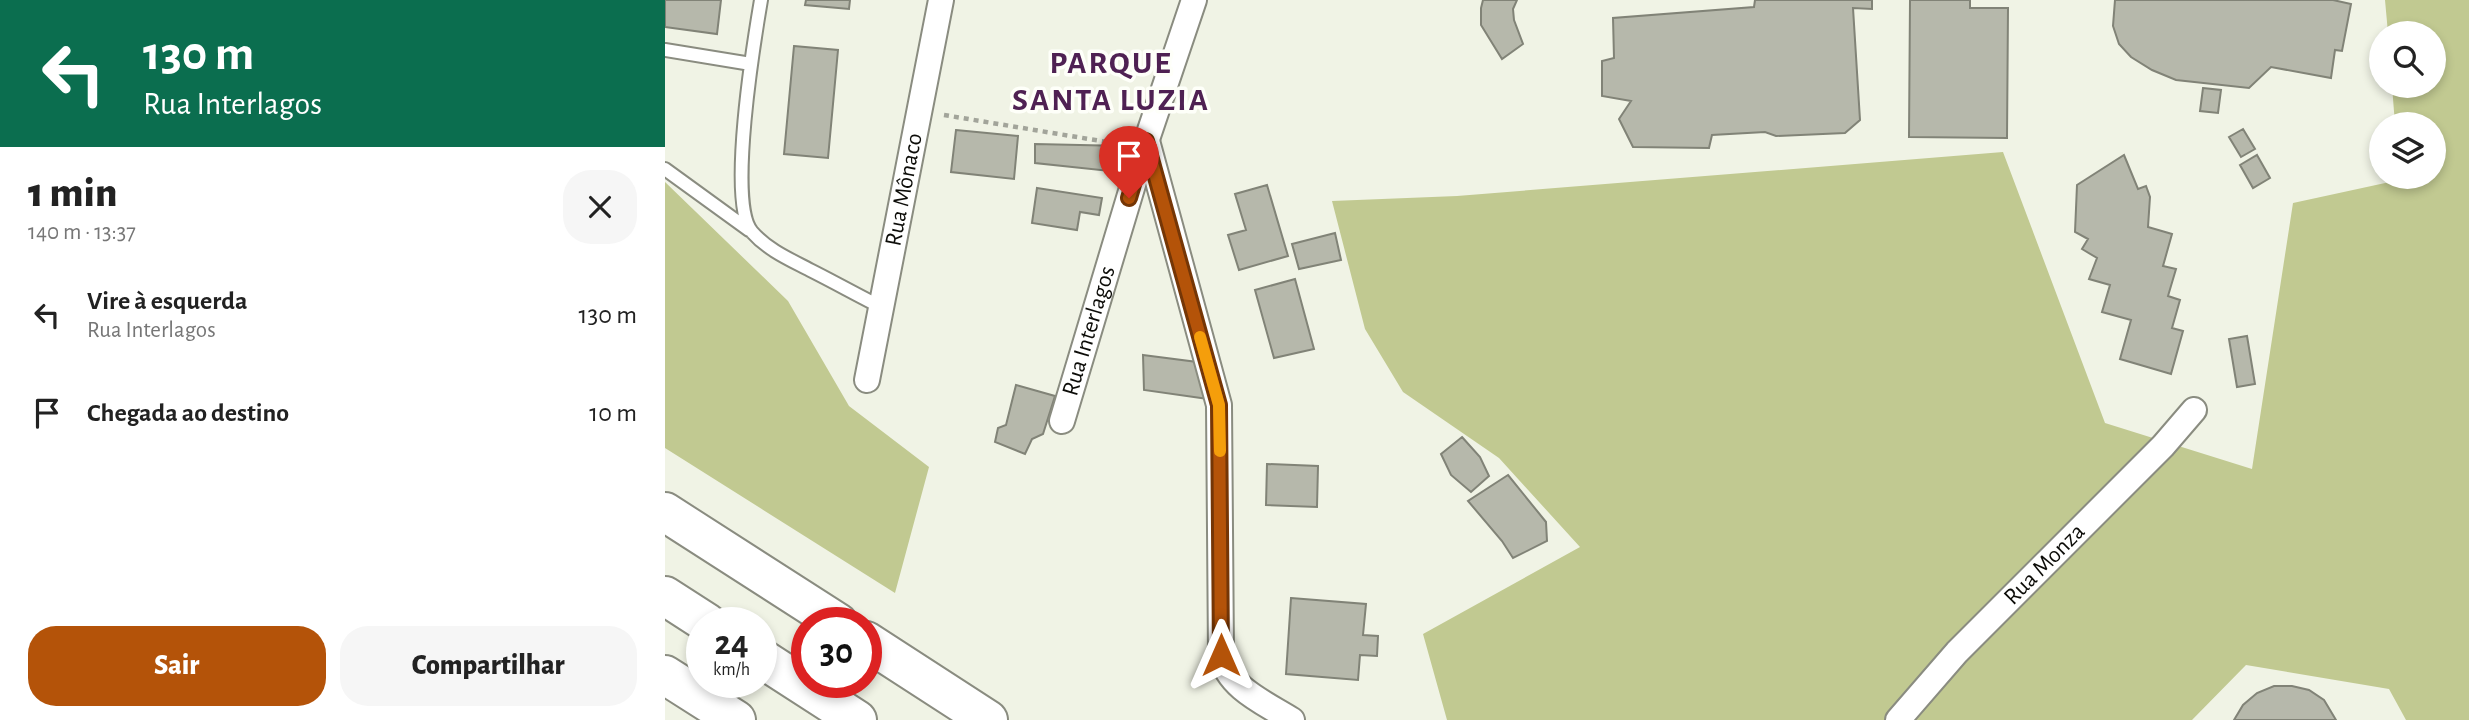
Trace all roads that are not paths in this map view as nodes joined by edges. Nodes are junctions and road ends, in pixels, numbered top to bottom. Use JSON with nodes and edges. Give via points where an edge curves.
{"nodes":[{"id":1,"x":761,"y":0,"type":"edge"},
{"id":2,"x":941,"y":0,"type":"edge"},
{"id":3,"x":1194,"y":0,"type":"edge"},
{"id":4,"x":665,"y":51,"type":"edge"},
{"id":5,"x":751,"y":64,"type":"junction"},
{"id":6,"x":1145,"y":144,"type":"junction"},
{"id":7,"x":665,"y":169,"type":"edge"},
{"id":8,"x":749,"y":230,"type":"junction"},
{"id":9,"x":881,"y":307,"type":"junction"},
{"id":10,"x":867,"y":380,"type":"dead end"},
{"id":11,"x":2194,"y":410,"type":"dead end"},
{"id":12,"x":1062,"y":421,"type":"dead end"},
{"id":13,"x":665,"y":512,"type":"edge"},
{"id":14,"x":665,"y":596,"type":"edge"},
{"id":15,"x":813,"y":607,"type":"edge"},
{"id":16,"x":686,"y":610,"type":"edge"},
{"id":17,"x":882,"y":651,"type":"edge"},
{"id":18,"x":777,"y":668,"type":"edge"},
{"id":19,"x":665,"y":676,"type":"edge"},
{"id":20,"x":736,"y":720,"type":"edge"},
{"id":21,"x":857,"y":720,"type":"edge"},
{"id":22,"x":988,"y":720,"type":"edge"},
{"id":23,"x":1292,"y":720,"type":"edge"},
{"id":24,"x":1898,"y":720,"type":"edge"}],
"edges":[{"from":1,"to":5,"type":"lane"},
{"from":2,"to":9,"type":"street","name":"Rua Mônaco"},
{"from":3,"to":6,"type":"street","name":"Rua Interlagos"},
{"from":4,"to":5,"type":"lane"},
{"from":5,"to":8,"type":"lane","via":[[742,164],[743,208]]},
{"from":6,"to":12,"type":"street","name":"Rua Interlagos"},
{"from":6,"to":23,"type":"street","via":[[1219,405],[1223,664],[1236,683]]},
{"from":7,"to":8,"type":"lane"},
{"from":8,"to":9,"type":"lane","via":[[767,247]]},
{"from":9,"to":10,"type":"street","name":"Rua Mônaco"},
{"from":11,"to":24,"type":"street","name":"Rua Monza","via":[[1957,652]]},
{"from":13,"to":15,"type":"highway"},
{"from":14,"to":16,"type":"highway"},
{"from":17,"to":22,"type":"highway"},
{"from":18,"to":21,"type":"highway"},
{"from":19,"to":20,"type":"highway"}]}
